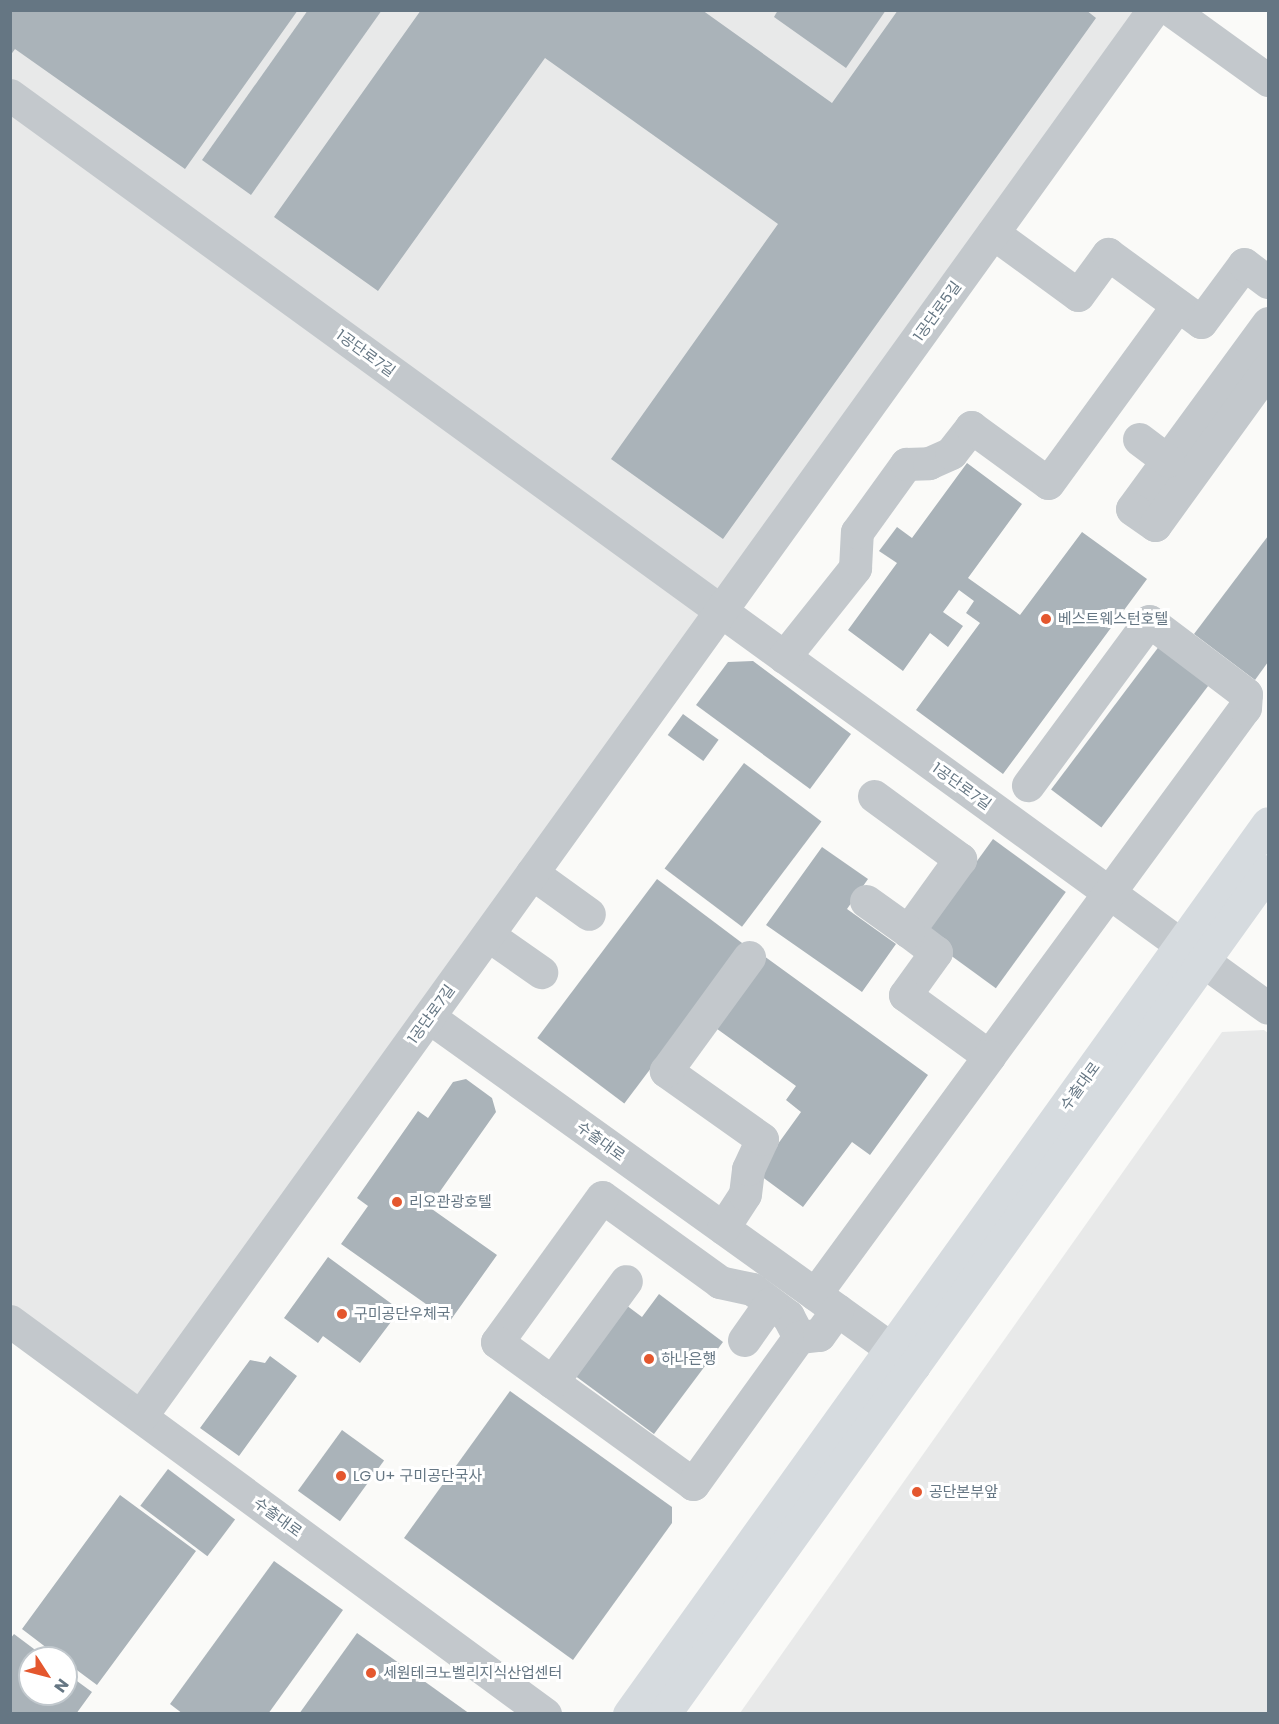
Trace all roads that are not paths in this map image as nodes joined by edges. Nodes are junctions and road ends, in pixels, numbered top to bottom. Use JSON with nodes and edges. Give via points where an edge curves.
{"nodes":[{"id":1,"x":1153,"y":10,"type":"edge"},
{"id":2,"x":1172,"y":10,"type":"edge"},
{"id":3,"x":1269,"y":80,"type":"edge"},
{"id":4,"x":10,"y":95,"type":"edge"},
{"id":5,"x":993,"y":232,"type":"junction"},
{"id":6,"x":1269,"y":282,"type":"edge"},
{"id":7,"x":1178,"y":305,"type":"junction"},
{"id":8,"x":1269,"y":323,"type":"edge"},
{"id":9,"x":1269,"y":369,"type":"edge"},
{"id":10,"x":1139,"y":439,"type":"dead end"},
{"id":11,"x":1168,"y":461,"type":"junction"},
{"id":12,"x":721,"y":611,"type":"junction"},
{"id":13,"x":784,"y":657,"type":"junction"},
{"id":14,"x":1028,"y":785,"type":"dead end"},
{"id":15,"x":874,"y":796,"type":"dead end"},
{"id":16,"x":1269,"y":823,"type":"edge"},
{"id":17,"x":1269,"y":871,"type":"edge"},
{"id":18,"x":532,"y":873,"type":"junction"},
{"id":19,"x":1108,"y":892,"type":"junction"},
{"id":20,"x":866,"y":901,"type":"dead end"},
{"id":21,"x":589,"y":914,"type":"dead end"},
{"id":22,"x":908,"y":931,"type":"junction"},
{"id":23,"x":488,"y":935,"type":"junction"},
{"id":24,"x":1192,"y":953,"type":"junction"},
{"id":25,"x":749,"y":957,"type":"dead end"},
{"id":26,"x":541,"y":972,"type":"dead end"},
{"id":27,"x":1269,"y":1008,"type":"edge"},
{"id":28,"x":429,"y":1017,"type":"junction"},
{"id":29,"x":989,"y":1056,"type":"junction"},
{"id":30,"x":723,"y":1228,"type":"junction"},
{"id":31,"x":626,"y":1281,"type":"dead end"},
{"id":32,"x":826,"y":1302,"type":"junction"},
{"id":33,"x":770,"y":1303,"type":"junction"},
{"id":34,"x":10,"y":1322,"type":"edge"},
{"id":35,"x":799,"y":1337,"type":"junction"},
{"id":36,"x":744,"y":1340,"type":"dead end"},
{"id":37,"x":902,"y":1357,"type":"junction"},
{"id":38,"x":552,"y":1382,"type":"junction"},
{"id":39,"x":141,"y":1416,"type":"junction"},
{"id":40,"x":545,"y":1713,"type":"edge"},
{"id":41,"x":629,"y":1713,"type":"edge"},
{"id":42,"x":664,"y":1713,"type":"edge"}],
"edges":[{"from":1,"to":5,"type":"street","name":"1공단로5길"},
{"from":2,"to":3,"type":"street"},
{"from":4,"to":12,"type":"street","name":"1공단로7길"},
{"from":5,"to":7,"type":"street","via":[[1078,295],[1108,254]]},
{"from":5,"to":12,"type":"street","name":"1공단로5길"},
{"from":6,"to":7,"type":"street","via":[[1244,264],[1201,322]]},
{"from":7,"to":13,"type":"street","via":[[1048,483],[971,427],[951,453],[929,463],[906,464],[857,532],[855,568]]},
{"from":8,"to":11,"type":"street"},
{"from":9,"to":11,"type":"street","via":[[1155,525],[1132,509]]},
{"from":10,"to":11,"type":"street"},
{"from":12,"to":13,"type":"street","name":"1공단로7길"},
{"from":12,"to":18,"type":"street","name":"1공단로7길"},
{"from":13,"to":19,"type":"street","name":"1공단로7길"},
{"from":14,"to":19,"type":"street","via":[[1149,621],[1246,694],[1245,708]]},
{"from":15,"to":22,"type":"street","via":[[960,859]]},
{"from":16,"to":24,"type":"main road","name":"수출대로"},
{"from":17,"to":24,"type":"main road","name":"수출대로"},
{"from":18,"to":21,"type":"street"},
{"from":18,"to":23,"type":"street","name":"1공단로7길"},
{"from":19,"to":24,"type":"street","name":"1공단로7길"},
{"from":19,"to":29,"type":"street"},
{"from":20,"to":22,"type":"street"},
{"from":22,"to":29,"type":"street","via":[[936,952],[905,995]]},
{"from":23,"to":26,"type":"street"},
{"from":23,"to":28,"type":"street","name":"1공단로7길"},
{"from":24,"to":27,"type":"street","name":"1공단로7길"},
{"from":24,"to":37,"type":"main road","name":"수출대로"},
{"from":25,"to":30,"type":"street","via":[[666,1071],[762,1139],[748,1169],[745,1194]]},
{"from":28,"to":30,"type":"street","name":"수출대로"},
{"from":28,"to":39,"type":"street","name":"1공단로7길"},
{"from":29,"to":32,"type":"street"},
{"from":30,"to":32,"type":"street","name":"수출대로"},
{"from":31,"to":38,"type":"street"},
{"from":32,"to":35,"type":"street","via":[[819,1335]]},
{"from":32,"to":37,"type":"street","name":"수출대로"},
{"from":33,"to":35,"type":"street","via":[[788,1316]]},
{"from":33,"to":36,"type":"street"},
{"from":33,"to":38,"type":"street","via":[[752,1289],[720,1282],[602,1197],[497,1342]]},
{"from":34,"to":39,"type":"street","name":"수출대로"},
{"from":35,"to":38,"type":"street","via":[[693,1484]]},
{"from":37,"to":41,"type":"main road","name":"수출대로"},
{"from":37,"to":42,"type":"main road","name":"수출대로"},
{"from":39,"to":40,"type":"street","name":"수출대로"}]}
